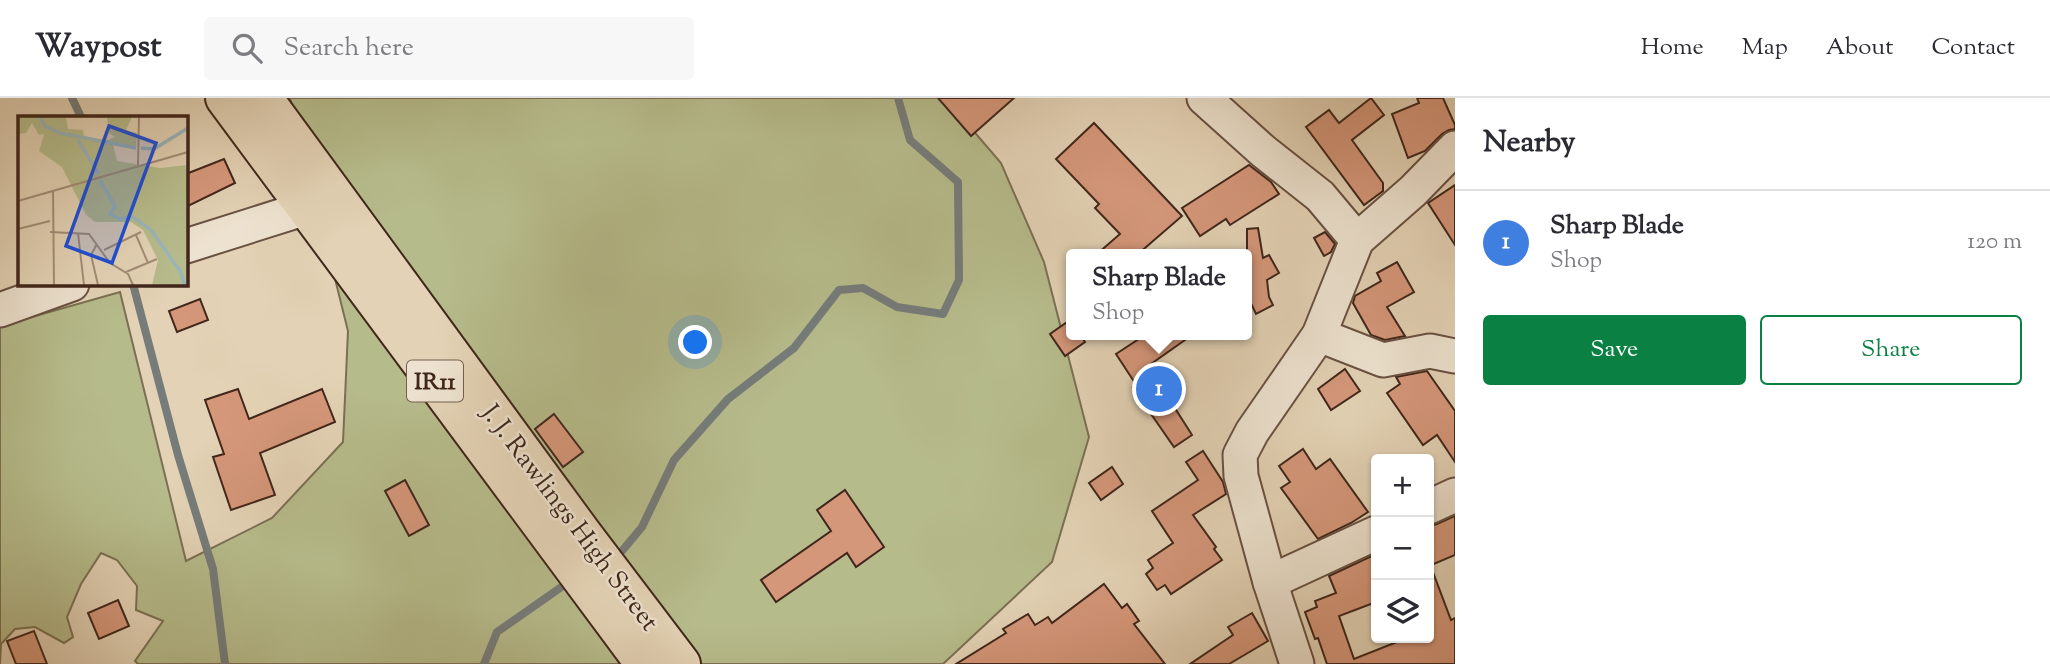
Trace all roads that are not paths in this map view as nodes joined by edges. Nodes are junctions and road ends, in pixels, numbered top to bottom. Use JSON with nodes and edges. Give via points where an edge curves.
{"nodes":[{"id":1,"x":225,"y":98,"type":"edge"},
{"id":2,"x":263,"y":98,"type":"edge"},
{"id":3,"x":1204,"y":98,"type":"edge"},
{"id":4,"x":1455,"y":148,"type":"edge"},
{"id":5,"x":306,"y":208,"type":"junction"},
{"id":6,"x":1357,"y":240,"type":"junction"},
{"id":7,"x":187,"y":246,"type":"edge"},
{"id":8,"x":69,"y":285,"type":"edge"},
{"id":9,"x":0,"y":310,"type":"edge"},
{"id":10,"x":1319,"y":335,"type":"junction"},
{"id":11,"x":1455,"y":356,"type":"edge"},
{"id":12,"x":1455,"y":495,"type":"edge"},
{"id":13,"x":1434,"y":506,"type":"edge"},
{"id":14,"x":1371,"y":535,"type":"edge"},
{"id":15,"x":1270,"y":582,"type":"junction"},
{"id":16,"x":645,"y":664,"type":"edge"},
{"id":17,"x":681,"y":664,"type":"edge"},
{"id":18,"x":1297,"y":664,"type":"edge"}],
"edges":[{"from":1,"to":5,"type":"main road","name":"J. J. Rawlings High Street","number":"IR11"},
{"from":2,"to":17,"type":"main road","name":"J. J. Rawlings High Street","number":"IR11"},
{"from":3,"to":6,"type":"street","via":[[1320,196]]},
{"from":4,"to":6,"type":"street"},
{"from":5,"to":7,"type":"street"},
{"from":5,"to":16,"type":"main road","name":"J. J. Rawlings High Street","number":"IR11"},
{"from":6,"to":10,"type":"street"},
{"from":8,"to":9,"type":"street"},
{"from":10,"to":11,"type":"street","via":[[1383,360],[1430,351]]},
{"from":10,"to":15,"type":"street","via":[[1240,455],[1241,476]]},
{"from":12,"to":13,"type":"street"},
{"from":14,"to":15,"type":"street"},
{"from":15,"to":18,"type":"street"}]}
